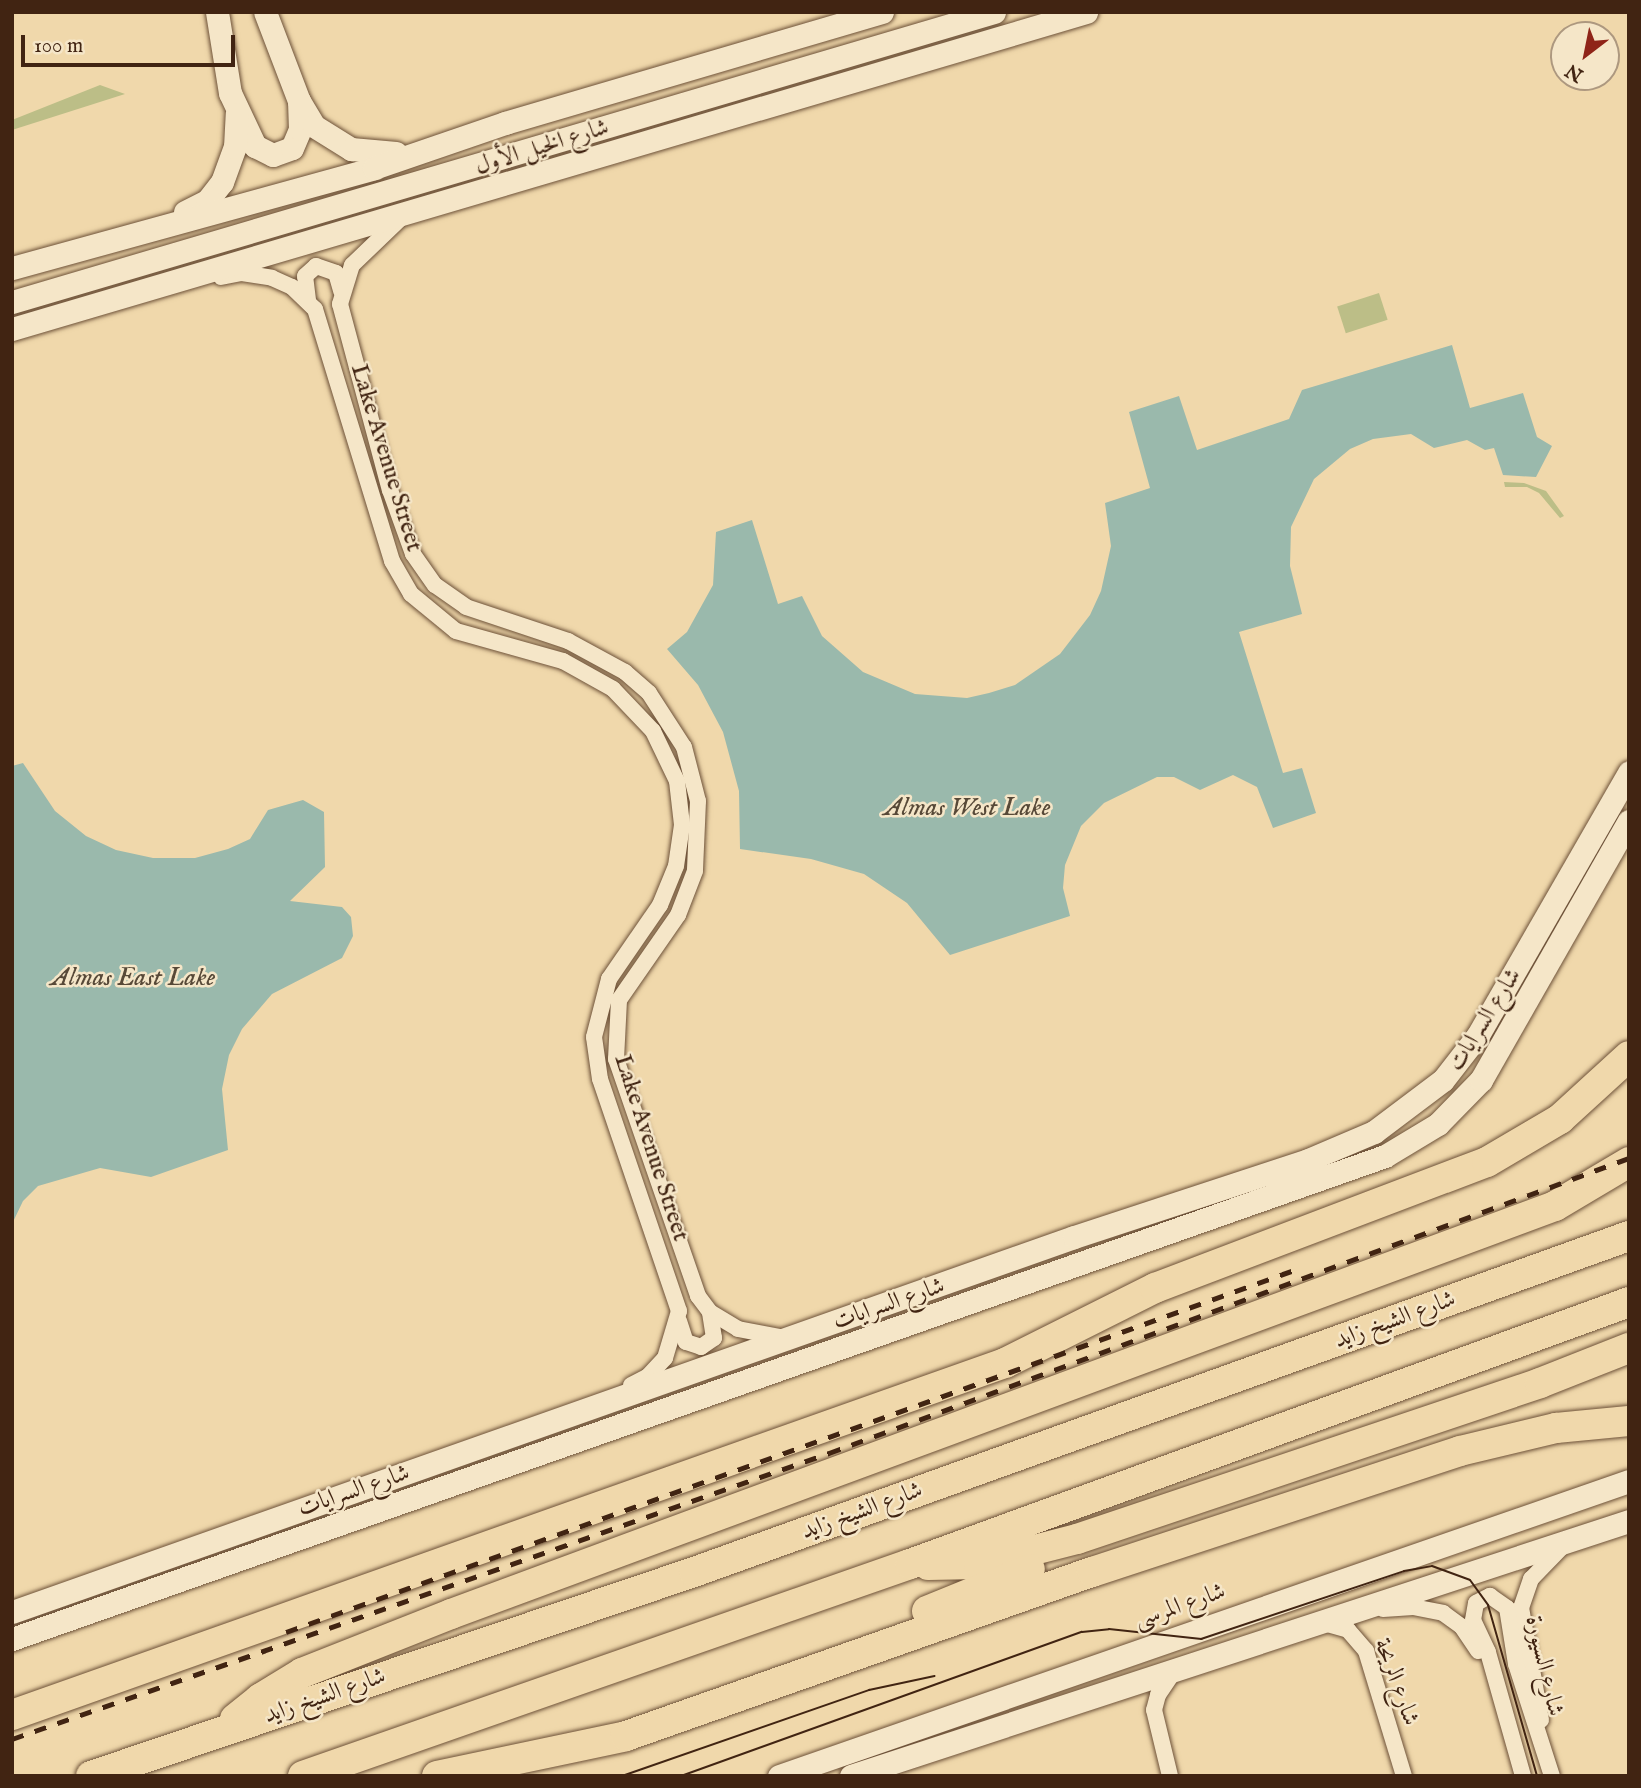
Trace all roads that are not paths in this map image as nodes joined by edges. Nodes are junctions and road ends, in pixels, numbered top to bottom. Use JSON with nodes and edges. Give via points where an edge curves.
{"nodes":[{"id":1,"x":217,"y":12,"type":"edge"},
{"id":2,"x":265,"y":12,"type":"edge"},
{"id":3,"x":882,"y":12,"type":"edge"},
{"id":4,"x":993,"y":12,"type":"edge"},
{"id":5,"x":1086,"y":12,"type":"edge"},
{"id":6,"x":299,"y":101,"type":"junction"},
{"id":7,"x":237,"y":111,"type":"junction"},
{"id":8,"x":457,"y":140,"type":"junction"},
{"id":9,"x":409,"y":212,"type":"junction"},
{"id":10,"x":136,"y":236,"type":"junction"},
{"id":11,"x":12,"y":268,"type":"edge"},
{"id":12,"x":178,"y":278,"type":"junction"},
{"id":13,"x":341,"y":293,"type":"junction"},
{"id":14,"x":308,"y":300,"type":"junction"},
{"id":15,"x":12,"y":302,"type":"edge"},
{"id":16,"x":12,"y":329,"type":"edge"},
{"id":17,"x":1629,"y":772,"type":"edge"},
{"id":18,"x":1629,"y":821,"type":"edge"},
{"id":19,"x":1629,"y":1056,"type":"edge"},
{"id":20,"x":1629,"y":1162,"type":"edge"},
{"id":21,"x":1258,"y":1176,"type":"junction"},
{"id":22,"x":1266,"y":1199,"type":"junction"},
{"id":23,"x":1629,"y":1236,"type":"edge"},
{"id":24,"x":1629,"y":1302,"type":"edge"},
{"id":25,"x":710,"y":1312,"type":"junction"},
{"id":26,"x":679,"y":1321,"type":"junction"},
{"id":27,"x":797,"y":1338,"type":"junction"},
{"id":28,"x":1629,"y":1348,"type":"edge"},
{"id":29,"x":1629,"y":1363,"type":"edge"},
{"id":30,"x":1540,"y":1383,"type":"junction"},
{"id":31,"x":593,"y":1410,"type":"junction"},
{"id":32,"x":1629,"y":1422,"type":"edge"},
{"id":33,"x":510,"y":1437,"type":"junction"},
{"id":34,"x":520,"y":1461,"type":"junction"},
{"id":35,"x":1629,"y":1481,"type":"edge"},
{"id":36,"x":1211,"y":1495,"type":"junction"},
{"id":37,"x":1629,"y":1521,"type":"edge"},
{"id":38,"x":1571,"y":1539,"type":"junction"},
{"id":39,"x":910,"y":1564,"type":"junction"},
{"id":40,"x":46,"y":1601,"type":"junction"},
{"id":41,"x":12,"y":1604,"type":"edge"},
{"id":42,"x":1356,"y":1611,"type":"junction"},
{"id":43,"x":12,"y":1612,"type":"edge"},
{"id":44,"x":1324,"y":1622,"type":"junction"},
{"id":45,"x":12,"y":1639,"type":"edge"},
{"id":46,"x":831,"y":1662,"type":"junction"},
{"id":47,"x":1174,"y":1671,"type":"junction"},
{"id":48,"x":12,"y":1715,"type":"edge"},
{"id":49,"x":1505,"y":1715,"type":"junction"},
{"id":50,"x":224,"y":1730,"type":"junction"},
{"id":51,"x":1550,"y":1770,"type":"edge"},
{"id":52,"x":91,"y":1776,"type":"edge"},
{"id":53,"x":303,"y":1776,"type":"edge"},
{"id":54,"x":437,"y":1776,"type":"edge"},
{"id":55,"x":779,"y":1776,"type":"edge"},
{"id":56,"x":851,"y":1776,"type":"edge"},
{"id":57,"x":1170,"y":1776,"type":"edge"},
{"id":58,"x":1404,"y":1776,"type":"edge"},
{"id":59,"x":1523,"y":1776,"type":"edge"}],
"edges":[{"from":1,"to":7,"type":"main road","via":[[225,75]]},
{"from":2,"to":6,"type":"main road"},
{"from":3,"to":8,"type":"main road"},
{"from":4,"to":15,"type":"main road","name":"شارع الخيل الأول"},
{"from":5,"to":9,"type":"main road","name":"شارع الخيل الأول"},
{"from":6,"to":7,"type":"main road","via":[[298,139],[283,153],[263,152],[255,146]]},
{"from":6,"to":8,"type":"main road","via":[[325,136],[369,154]]},
{"from":7,"to":10,"type":"main road","via":[[235,147],[215,192],[196,208],[152,224]]},
{"from":8,"to":10,"type":"main road"},
{"from":9,"to":12,"type":"main road","name":"شارع الخيل الأول"},
{"from":9,"to":13,"type":"street","name":"Lake Avenue Street","via":[[364,249],[347,273]]},
{"from":10,"to":11,"type":"main road"},
{"from":12,"to":14,"type":"street","name":"Lake Avenue Street","via":[[199,282],[242,273],[262,275]]},
{"from":12,"to":16,"type":"main road","name":"شارع الخيل الأول"},
{"from":13,"to":14,"type":"street","via":[[336,273],[316,266],[305,276]]},
{"from":13,"to":25,"type":"street","name":"Lake Avenue Street","via":[[344,327],[390,490],[423,571],[466,607],[568,641],[625,672],[669,719],[684,747],[698,801],[695,872],[678,915],[626,985],[614,1039],[627,1099],[694,1287]]},
{"from":14,"to":26,"type":"street","name":"Lake Avenue Street","via":[[324,329],[392,561],[411,594],[456,631],[562,661],[613,689],[653,731],[677,780],[682,825],[676,866],[660,905],[609,979],[594,1037],[600,1079],[676,1292]]},
{"from":17,"to":21,"type":"main road","name":"شارع السرايات","via":[[1478,1035],[1443,1080],[1374,1132]]},
{"from":18,"to":22,"type":"main road","name":"شارع السرايات","via":[[1514,1028],[1461,1103],[1429,1130],[1385,1156]]},
{"from":19,"to":48,"type":"highway","via":[[1560,1119],[1487,1162],[1155,1288],[1005,1363]]},
{"from":20,"to":50,"type":"highway","via":[[1555,1206],[302,1673],[261,1698]]},
{"from":21,"to":22,"type":"main road"},
{"from":21,"to":27,"type":"main road","name":"شارع السرايات"},
{"from":22,"to":34,"type":"main road","name":"شارع السرايات"},
{"from":23,"to":50,"type":"highway","name":"شارع الشيخ زايد","via":[[694,1572]]},
{"from":24,"to":39,"type":"highway"},
{"from":25,"to":26,"type":"street","name":"Lake Avenue Street","via":[[714,1338],[701,1348],[686,1342]]},
{"from":25,"to":27,"type":"street","via":[[753,1334]]},
{"from":26,"to":31,"type":"street","via":[[656,1368],[606,1396]]},
{"from":27,"to":31,"type":"main road","name":"شارع السرايات"},
{"from":28,"to":30,"type":"highway"},
{"from":29,"to":30,"type":"highway"},
{"from":30,"to":36,"type":"highway"},
{"from":31,"to":33,"type":"main road","name":"شارع السرايات"},
{"from":32,"to":46,"type":"highway","via":[[1524,1434],[1350,1486]]},
{"from":33,"to":34,"type":"main road"},
{"from":33,"to":40,"type":"main road","name":"شارع السرايات"},
{"from":34,"to":45,"type":"main road","name":"شارع السرايات"},
{"from":35,"to":55,"type":"main road","name":"شارع المرسى"},
{"from":36,"to":39,"type":"highway","via":[[1004,1559],[955,1566]]},
{"from":36,"to":46,"type":"highway","via":[[1119,1538],[960,1596],[869,1637]]},
{"from":37,"to":38,"type":"main road"},
{"from":38,"to":42,"type":"main road"},
{"from":38,"to":51,"type":"street","name":"شارع السيورة","via":[[1531,1579],[1521,1608]]},
{"from":39,"to":53,"type":"highway"},
{"from":40,"to":41,"type":"main road","name":"شارع السرايات"},
{"from":40,"to":43,"type":"main road","name":"شارع السرايات"},
{"from":42,"to":44,"type":"main road"},
{"from":42,"to":49,"type":"street","name":"شارع السيورة","via":[[1413,1607],[1453,1619],[1472,1639]]},
{"from":44,"to":47,"type":"main road"},
{"from":44,"to":58,"type":"street","name":"شارع الريحة","via":[[1348,1630],[1366,1651]]},
{"from":46,"to":54,"type":"highway","via":[[626,1736]]},
{"from":47,"to":56,"type":"main road"},
{"from":47,"to":57,"type":"street","via":[[1154,1710]]},
{"from":49,"to":51,"type":"street","name":"شارع السيورة","via":[[1488,1652],[1473,1620],[1476,1603],[1490,1596],[1507,1608],[1512,1651]]},
{"from":49,"to":59,"type":"street","name":"شارع السيورة"},
{"from":50,"to":52,"type":"highway","name":"شارع الشيخ زايد"}]}
